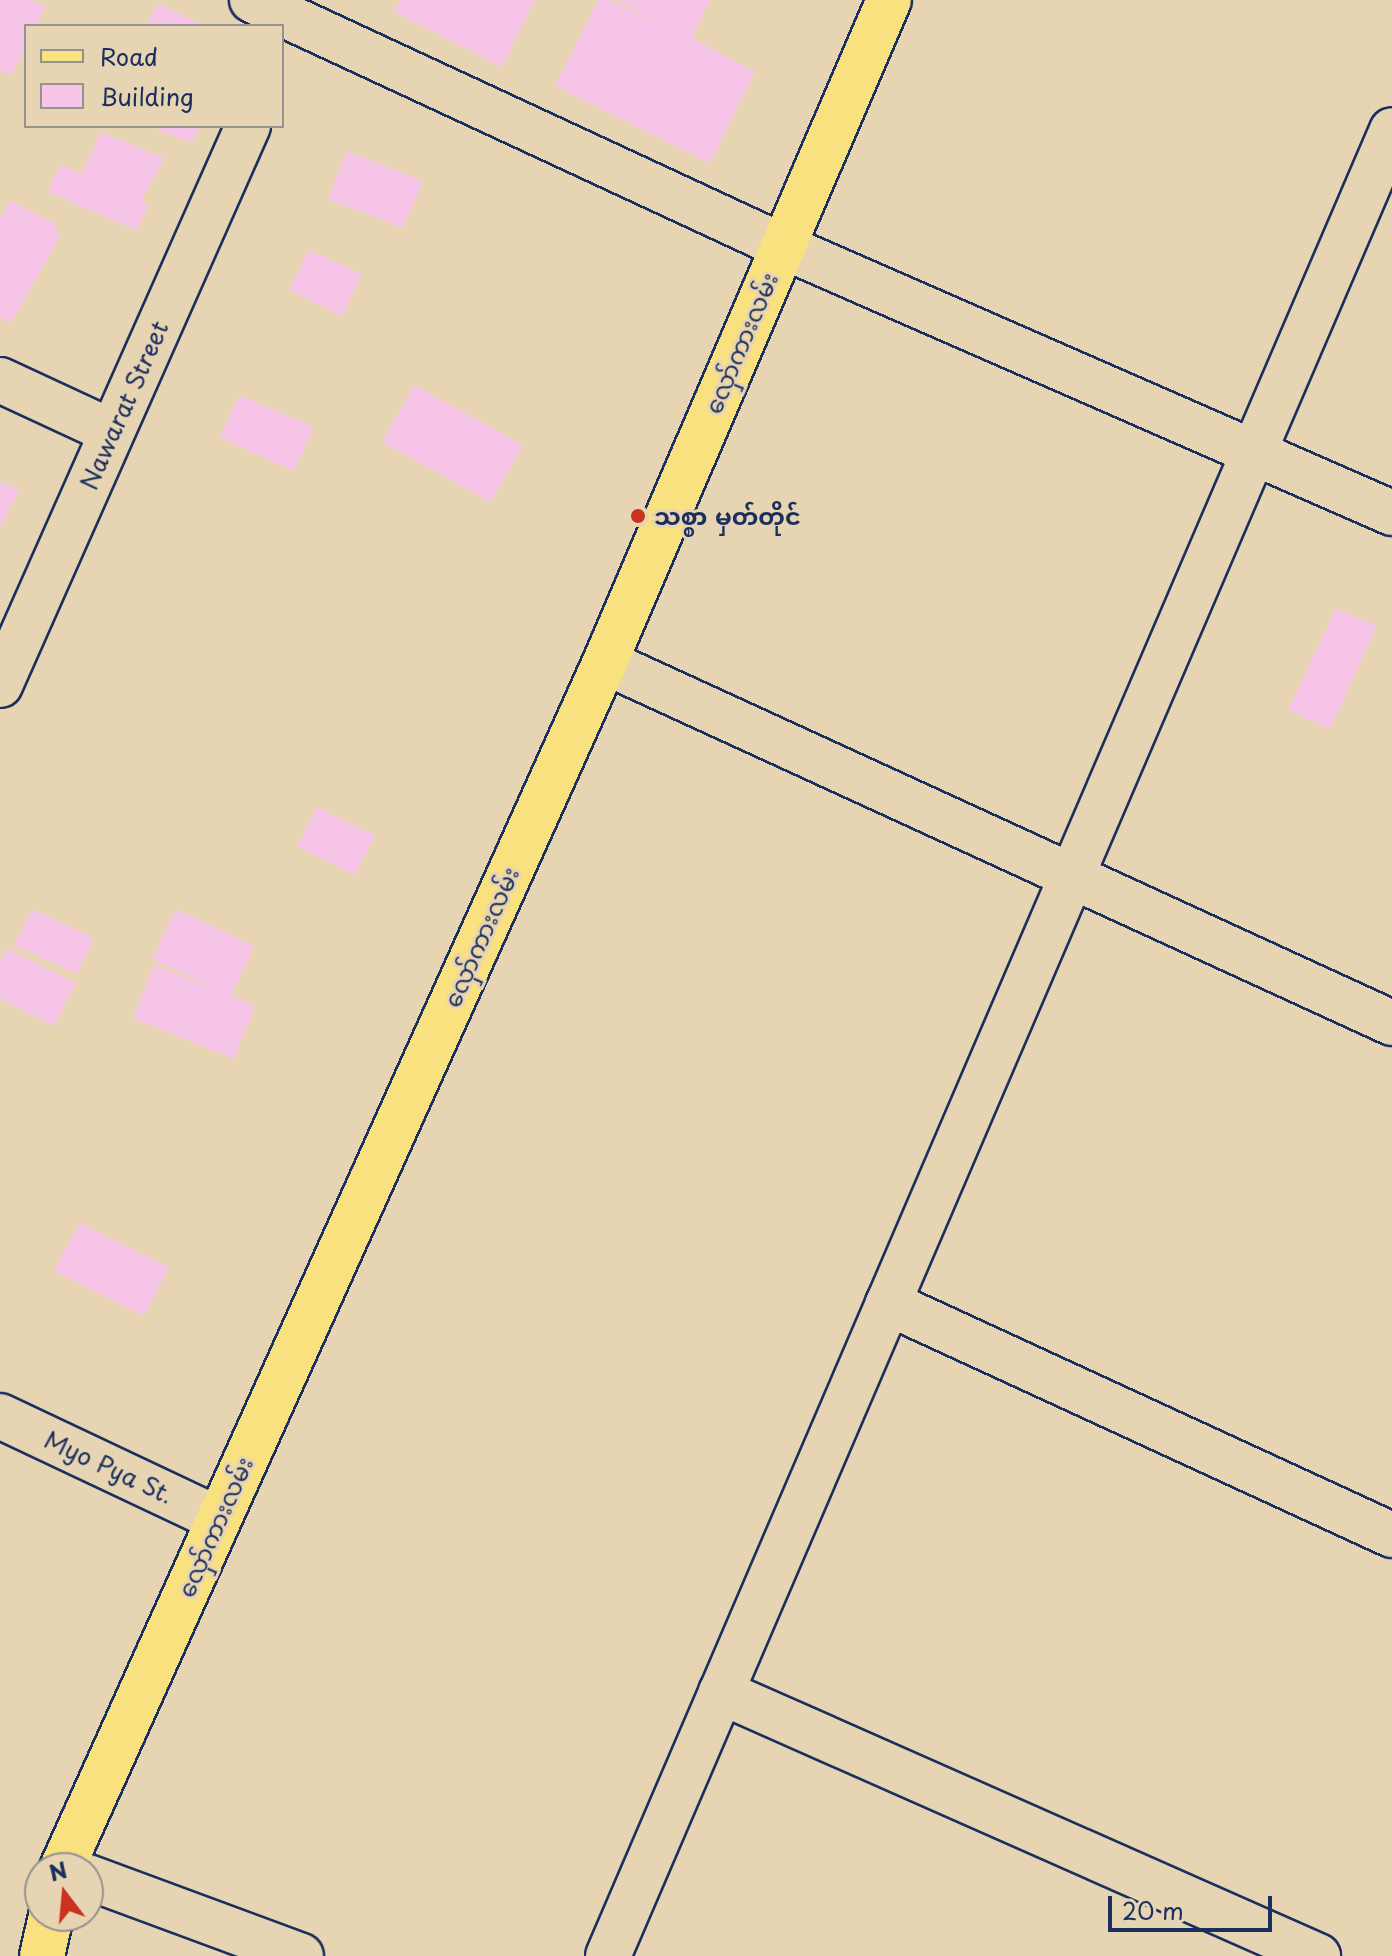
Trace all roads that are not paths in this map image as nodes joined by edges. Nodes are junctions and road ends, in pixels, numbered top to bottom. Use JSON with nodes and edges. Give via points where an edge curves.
{"nodes":[{"id":1,"x":252,"y":0,"type":"edge"},
{"id":2,"x":889,"y":0,"type":"edge"},
{"id":3,"x":293,"y":23,"type":"edge"},
{"id":4,"x":247,"y":128,"type":"edge"},
{"id":5,"x":1392,"y":130,"type":"edge"},
{"id":6,"x":782,"y":246,"type":"junction"},
{"id":7,"x":0,"y":380,"type":"edge"},
{"id":8,"x":112,"y":432,"type":"junction"},
{"id":9,"x":1252,"y":452,"type":"junction"},
{"id":10,"x":1392,"y":513,"type":"edge"},
{"id":11,"x":605,"y":662,"type":"junction"},
{"id":12,"x":0,"y":685,"type":"edge"},
{"id":13,"x":1070,"y":875,"type":"junction"},
{"id":14,"x":1392,"y":1023,"type":"edge"},
{"id":15,"x":888,"y":1303,"type":"junction"},
{"id":16,"x":0,"y":1416,"type":"edge"},
{"id":17,"x":218,"y":1519,"type":"junction"},
{"id":18,"x":1392,"y":1535,"type":"edge"},
{"id":19,"x":721,"y":1692,"type":"junction"},
{"id":20,"x":69,"y":1852,"type":"edge"},
{"id":21,"x":104,"y":1883,"type":"edge"},
{"id":22,"x":47,"y":1932,"type":"edge"},
{"id":23,"x":42,"y":1956,"type":"edge"},
{"id":24,"x":301,"y":1956,"type":"edge"},
{"id":25,"x":608,"y":1956,"type":"edge"},
{"id":26,"x":1318,"y":1956,"type":"edge"}],
"edges":[{"from":1,"to":3,"type":"street"},
{"from":2,"to":6,"type":"main road","name":"လှော်ကားလမ်း"},
{"from":3,"to":6,"type":"street"},
{"from":4,"to":8,"type":"street","name":"Nawarat Street"},
{"from":5,"to":9,"type":"street"},
{"from":6,"to":9,"type":"street"},
{"from":6,"to":11,"type":"main road","name":"လှော်ကားလမ်း"},
{"from":7,"to":8,"type":"street"},
{"from":8,"to":12,"type":"street","name":"Nawarat Street"},
{"from":9,"to":10,"type":"street"},
{"from":9,"to":13,"type":"street"},
{"from":11,"to":13,"type":"street"},
{"from":11,"to":17,"type":"main road","name":"လှော်ကားလမ်း"},
{"from":13,"to":14,"type":"street"},
{"from":13,"to":15,"type":"street"},
{"from":15,"to":18,"type":"street"},
{"from":15,"to":19,"type":"street"},
{"from":16,"to":17,"type":"street","name":"Myo Pya St."},
{"from":17,"to":20,"type":"main road","name":"လှော်ကားလမ်း"},
{"from":19,"to":25,"type":"street"},
{"from":19,"to":26,"type":"street"},
{"from":21,"to":24,"type":"street"},
{"from":22,"to":23,"type":"main road"}]}
